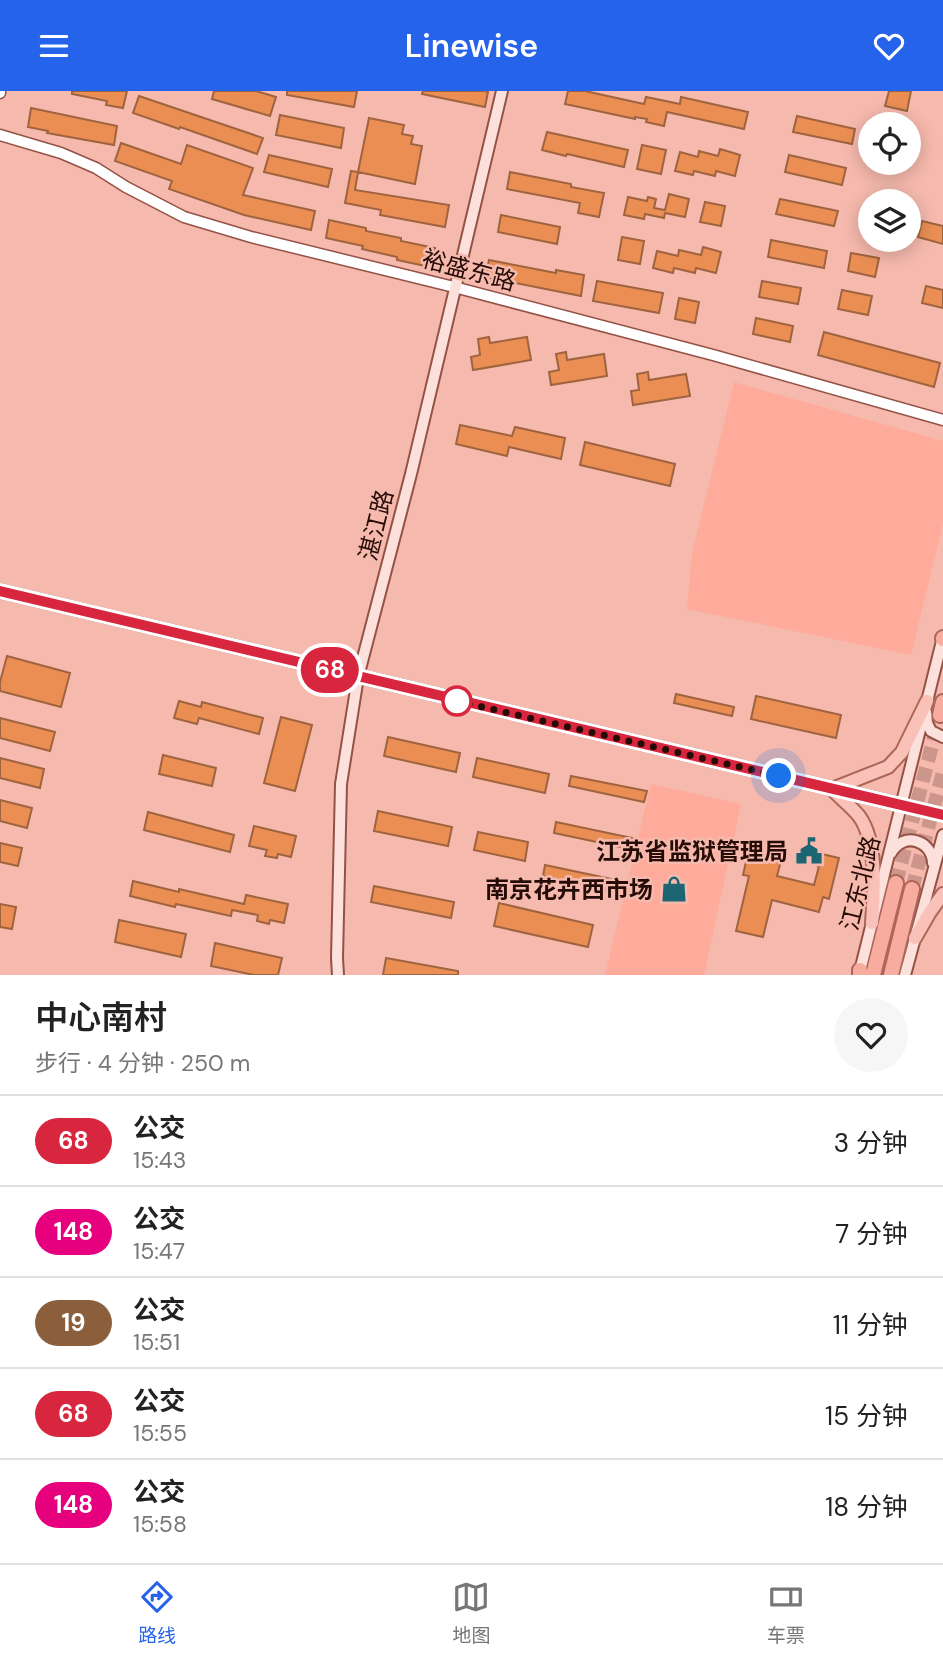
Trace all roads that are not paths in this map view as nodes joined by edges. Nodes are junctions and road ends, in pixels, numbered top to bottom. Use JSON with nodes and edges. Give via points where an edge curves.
{"nodes":[{"id":1,"x":502,"y":91,"type":"edge"},
{"id":2,"x":0,"y":135,"type":"edge"},
{"id":3,"x":454,"y":287,"type":"junction"},
{"id":4,"x":942,"y":418,"type":"edge"},
{"id":5,"x":0,"y":591,"type":"edge"},
{"id":6,"x":943,"y":638,"type":"edge"},
{"id":7,"x":358,"y":677,"type":"junction"},
{"id":8,"x":926,"y":705,"type":"junction"},
{"id":9,"x":943,"y":737,"type":"edge"},
{"id":10,"x":831,"y":789,"type":"junction"},
{"id":11,"x":900,"y":804,"type":"junction"},
{"id":12,"x":943,"y":815,"type":"edge"},
{"id":13,"x":943,"y":835,"type":"edge"},
{"id":14,"x":888,"y":859,"type":"junction"},
{"id":15,"x":933,"y":870,"type":"junction"},
{"id":16,"x":896,"y":883,"type":"tunnel mouth"},
{"id":17,"x":912,"y":889,"type":"tunnel mouth"},
{"id":18,"x":943,"y":894,"type":"edge"},
{"id":19,"x":872,"y":923,"type":"junction"},
{"id":20,"x":915,"y":938,"type":"junction"},
{"id":21,"x":863,"y":974,"type":"edge"},
{"id":22,"x":338,"y":975,"type":"edge"},
{"id":23,"x":891,"y":975,"type":"edge"},
{"id":24,"x":905,"y":975,"type":"edge"}],
"edges":[{"from":1,"to":3,"type":"main road","name":"湛江路"},
{"from":2,"to":3,"type":"street","name":"裕盛东路","via":[[96,168],[184,217]]},
{"from":3,"to":4,"type":"street","name":"裕盛东路"},
{"from":3,"to":7,"type":"main road","name":"湛江路"},
{"from":5,"to":7,"type":"main road"},
{"from":6,"to":8,"type":"main road","name":"江东北路"},
{"from":7,"to":10,"type":"main road"},
{"from":7,"to":22,"type":"main road","name":"湛江路","via":[[341,784]]},
{"from":8,"to":9,"type":"main road","via":[[931,731]]},
{"from":8,"to":10,"type":"main road","via":[[902,752],[888,767]]},
{"from":8,"to":11,"type":"main road","name":"江东北路"},
{"from":10,"to":11,"type":"main road"},
{"from":10,"to":19,"type":"main road","via":[[867,830],[874,875]]},
{"from":11,"to":12,"type":"main road"},
{"from":11,"to":14,"type":"main road","name":"江东北路"},
{"from":13,"to":15,"type":"main road"},
{"from":14,"to":15,"type":"main road","via":[[895,846],[910,840],[928,848]]},
{"from":14,"to":19,"type":"main road","name":"江东北路"},
{"from":15,"to":20,"type":"main road"},
{"from":16,"to":21,"type":"highway"},
{"from":17,"to":23,"type":"highway"},
{"from":18,"to":20,"type":"main road"},
{"from":19,"to":21,"type":"main road","name":"江东北路"},
{"from":20,"to":24,"type":"main road"}]}
